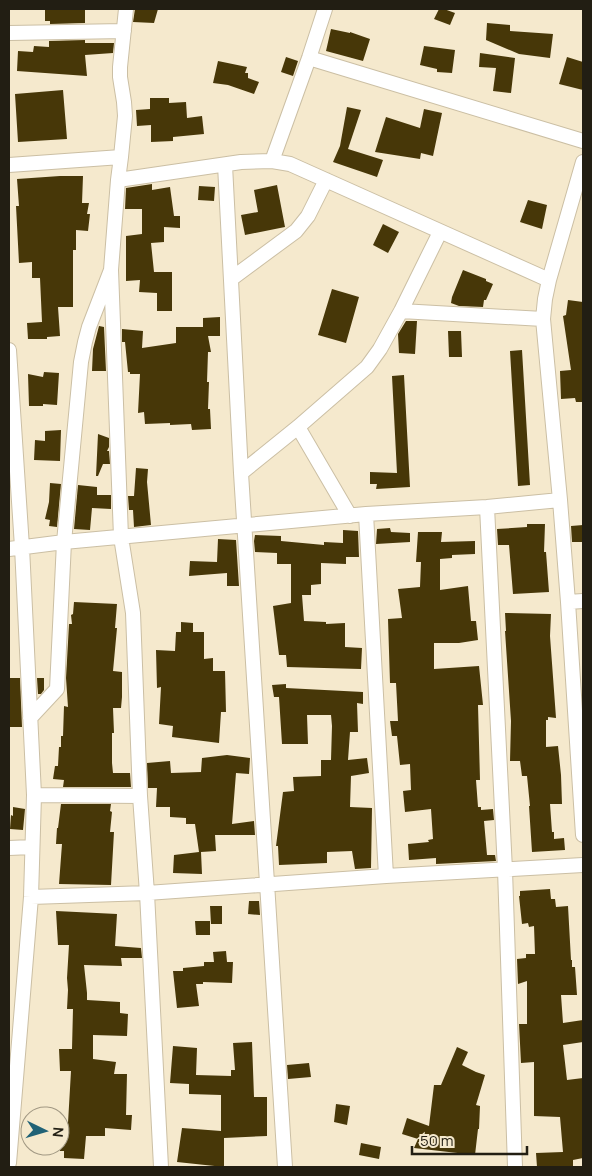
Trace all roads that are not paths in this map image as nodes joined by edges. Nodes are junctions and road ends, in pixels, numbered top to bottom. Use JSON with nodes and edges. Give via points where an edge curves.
{"nodes":[{"id":1,"x":126,"y":9,"type":"edge"},
{"id":2,"x":325,"y":9,"type":"edge"},
{"id":3,"x":124,"y":31,"type":"junction"},
{"id":4,"x":9,"y":33,"type":"edge"},
{"id":5,"x":309,"y":58,"type":"junction"},
{"id":6,"x":583,"y":141,"type":"edge"},
{"id":7,"x":121,"y":158,"type":"junction"},
{"id":8,"x":272,"y":161,"type":"junction"},
{"id":9,"x":9,"y":165,"type":"edge"},
{"id":10,"x":225,"y":165,"type":"junction"},
{"id":11,"x":583,"y":166,"type":"edge"},
{"id":12,"x":118,"y":180,"type":"junction"},
{"id":13,"x":326,"y":180,"type":"junction"},
{"id":14,"x":440,"y":232,"type":"junction"},
{"id":15,"x":110,"y":270,"type":"junction"},
{"id":16,"x":231,"y":279,"type":"junction"},
{"id":17,"x":550,"y":280,"type":"junction"},
{"id":18,"x":401,"y":311,"type":"junction"},
{"id":19,"x":543,"y":319,"type":"junction"},
{"id":20,"x":9,"y":350,"type":"edge"},
{"id":21,"x":298,"y":427,"type":"junction"},
{"id":22,"x":241,"y":473,"type":"junction"},
{"id":23,"x":560,"y":500,"type":"junction"},
{"id":24,"x":487,"y":506,"type":"junction"},
{"id":25,"x":366,"y":514,"type":"junction"},
{"id":26,"x":350,"y":516,"type":"junction"},
{"id":27,"x":245,"y":525,"type":"junction"},
{"id":28,"x":121,"y":537,"type":"junction"},
{"id":29,"x":64,"y":542,"type":"junction"},
{"id":30,"x":15,"y":548,"type":"edge"},
{"id":31,"x":583,"y":601,"type":"edge"},
{"id":32,"x":568,"y":602,"type":"junction"},
{"id":33,"x":30,"y":718,"type":"junction"},
{"id":34,"x":34,"y":794,"type":"junction"},
{"id":35,"x":140,"y":796,"type":"junction"},
{"id":36,"x":583,"y":835,"type":"edge"},
{"id":37,"x":32,"y":847,"type":"junction"},
{"id":38,"x":9,"y":848,"type":"edge"},
{"id":39,"x":583,"y":865,"type":"edge"},
{"id":40,"x":505,"y":870,"type":"junction"},
{"id":41,"x":386,"y":876,"type":"junction"},
{"id":42,"x":267,"y":884,"type":"junction"},
{"id":43,"x":148,"y":893,"type":"junction"},
{"id":44,"x":31,"y":897,"type":"junction"},
{"id":45,"x":9,"y":1163,"type":"edge"},
{"id":46,"x":161,"y":1167,"type":"edge"},
{"id":47,"x":285,"y":1167,"type":"edge"},
{"id":48,"x":515,"y":1167,"type":"edge"}],
"edges":[{"from":1,"to":3,"type":"street"},
{"from":2,"to":5,"type":"street"},
{"from":3,"to":4,"type":"street"},
{"from":3,"to":7,"type":"street","via":[[120,67],[124,102]]},
{"from":5,"to":6,"type":"street"},
{"from":5,"to":8,"type":"street"},
{"from":7,"to":9,"type":"street"},
{"from":7,"to":12,"type":"street"},
{"from":8,"to":10,"type":"street"},
{"from":8,"to":13,"type":"street","via":[[290,164]]},
{"from":10,"to":12,"type":"street"},
{"from":10,"to":16,"type":"street"},
{"from":11,"to":17,"type":"street"},
{"from":12,"to":15,"type":"street"},
{"from":13,"to":14,"type":"street"},
{"from":13,"to":16,"type":"street","via":[[302,225]]},
{"from":14,"to":17,"type":"street"},
{"from":14,"to":18,"type":"street"},
{"from":15,"to":28,"type":"street"},
{"from":15,"to":29,"type":"street","via":[[89,327],[81,362]]},
{"from":16,"to":22,"type":"street"},
{"from":17,"to":19,"type":"street"},
{"from":18,"to":19,"type":"street"},
{"from":18,"to":21,"type":"street","via":[[367,367]]},
{"from":19,"to":23,"type":"street"},
{"from":20,"to":30,"type":"street"},
{"from":21,"to":22,"type":"street"},
{"from":21,"to":26,"type":"street"},
{"from":22,"to":27,"type":"street"},
{"from":23,"to":24,"type":"street"},
{"from":23,"to":32,"type":"street"},
{"from":24,"to":25,"type":"street"},
{"from":24,"to":40,"type":"street"},
{"from":25,"to":26,"type":"street"},
{"from":25,"to":41,"type":"street"},
{"from":26,"to":27,"type":"street"},
{"from":27,"to":28,"type":"street"},
{"from":27,"to":42,"type":"street"},
{"from":28,"to":29,"type":"street"},
{"from":28,"to":35,"type":"street","via":[[134,614]]},
{"from":29,"to":30,"type":"street"},
{"from":29,"to":33,"type":"street","via":[[58,689]]},
{"from":30,"to":33,"type":"street"},
{"from":31,"to":32,"type":"street"},
{"from":32,"to":36,"type":"street"},
{"from":33,"to":34,"type":"street"},
{"from":34,"to":35,"type":"street"},
{"from":34,"to":37,"type":"street"},
{"from":35,"to":43,"type":"street"},
{"from":37,"to":38,"type":"street"},
{"from":37,"to":44,"type":"street"},
{"from":39,"to":40,"type":"street"},
{"from":40,"to":41,"type":"street"},
{"from":40,"to":48,"type":"street"},
{"from":41,"to":42,"type":"street"},
{"from":42,"to":43,"type":"street"},
{"from":42,"to":47,"type":"street"},
{"from":43,"to":44,"type":"street"},
{"from":43,"to":46,"type":"street"},
{"from":44,"to":45,"type":"street"}]}
